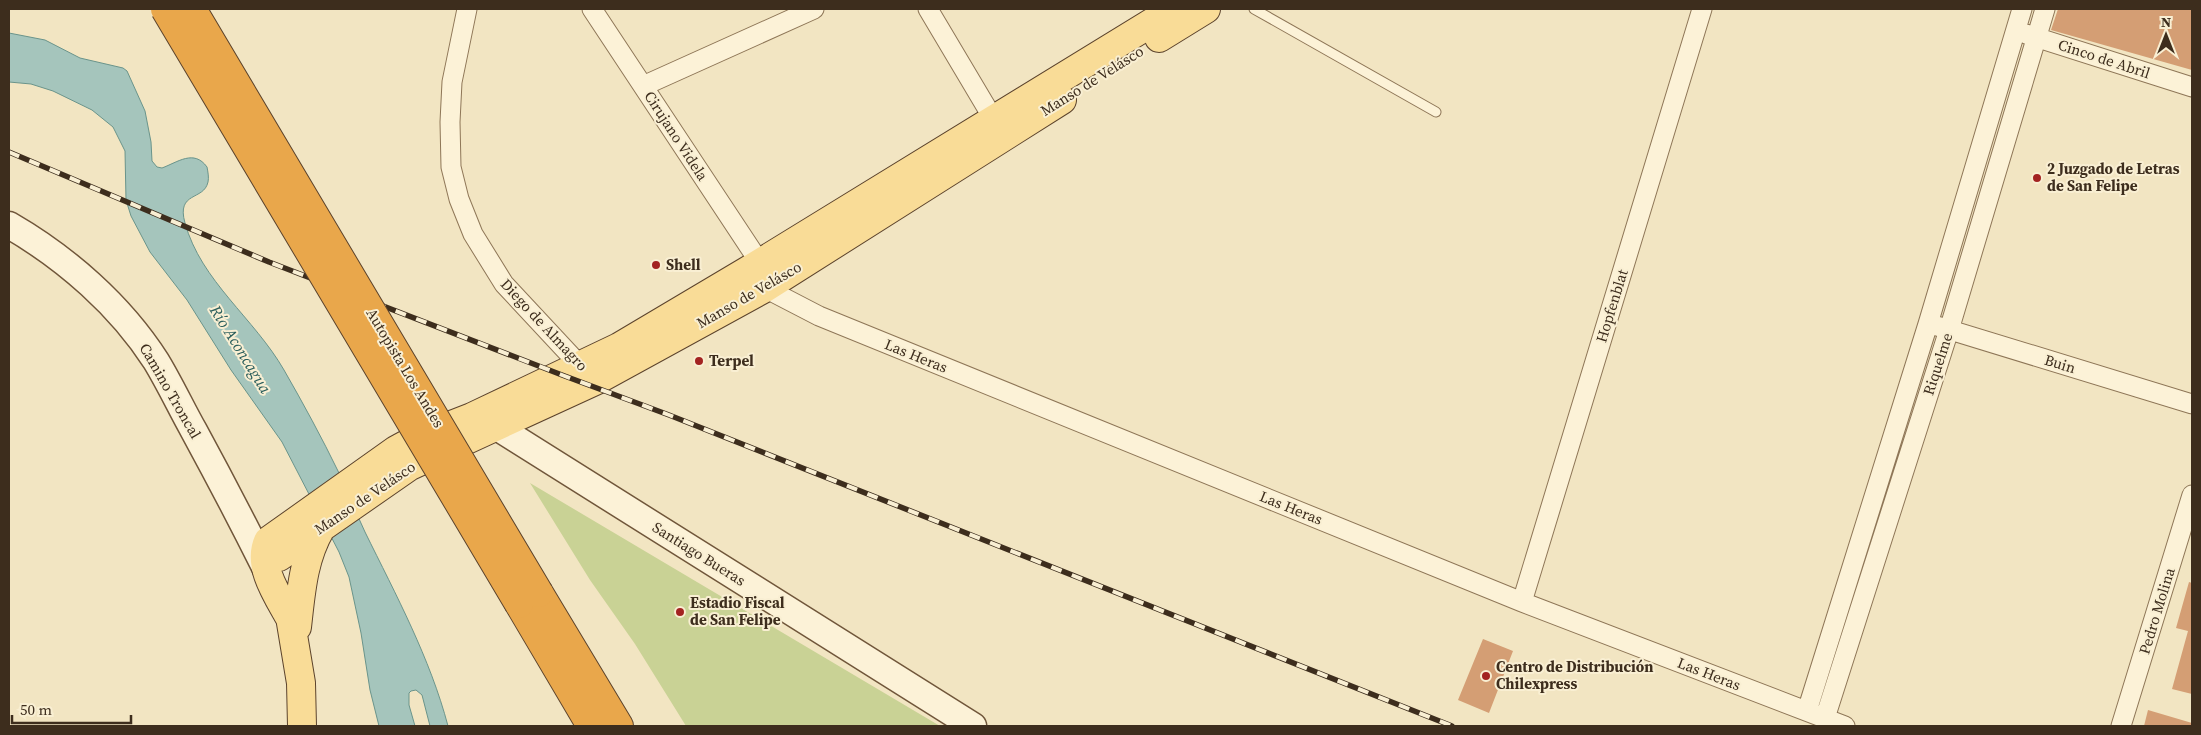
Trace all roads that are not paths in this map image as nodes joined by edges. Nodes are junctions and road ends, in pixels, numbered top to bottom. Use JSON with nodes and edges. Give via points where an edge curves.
{"nodes":[{"id":1,"x":165,"y":9,"type":"edge"},
{"id":2,"x":192,"y":9,"type":"edge"},
{"id":3,"x":467,"y":9,"type":"edge"},
{"id":4,"x":592,"y":9,"type":"edge"},
{"id":5,"x":814,"y":9,"type":"edge"},
{"id":6,"x":928,"y":9,"type":"edge"},
{"id":7,"x":1174,"y":9,"type":"edge"},
{"id":8,"x":1206,"y":9,"type":"edge"},
{"id":9,"x":1254,"y":9,"type":"edge"},
{"id":10,"x":1702,"y":9,"type":"edge"},
{"id":11,"x":2022,"y":9,"type":"edge"},
{"id":12,"x":2045,"y":9,"type":"edge"},
{"id":13,"x":2015,"y":31,"type":"junction"},
{"id":14,"x":2037,"y":37,"type":"junction"},
{"id":15,"x":643,"y":86,"type":"junction"},
{"id":16,"x":2192,"y":87,"type":"edge"},
{"id":17,"x":1436,"y":112,"type":"dead end"},
{"id":18,"x":994,"y":120,"type":"junction"},
{"id":19,"x":9,"y":225,"type":"edge"},
{"id":20,"x":757,"y":274,"type":"junction"},
{"id":21,"x":1928,"y":324,"type":"junction"},
{"id":22,"x":1949,"y":330,"type":"junction"},
{"id":23,"x":588,"y":374,"type":"junction"},
{"id":24,"x":2192,"y":404,"type":"edge"},
{"id":25,"x":472,"y":417,"type":"junction"},
{"id":26,"x":497,"y":427,"type":"junction"},
{"id":27,"x":403,"y":458,"type":"junction"},
{"id":28,"x":2192,"y":495,"type":"edge"},
{"id":29,"x":309,"y":524,"type":"junction"},
{"id":30,"x":266,"y":553,"type":"junction"},
{"id":31,"x":529,"y":598,"type":"junction"},
{"id":32,"x":1522,"y":602,"type":"junction"},
{"id":33,"x":293,"y":632,"type":"junction"},
{"id":34,"x":1807,"y":711,"type":"junction"},
{"id":35,"x":1825,"y":718,"type":"junction"},
{"id":36,"x":302,"y":726,"type":"edge"},
{"id":37,"x":591,"y":726,"type":"edge"},
{"id":38,"x":619,"y":726,"type":"edge"},
{"id":39,"x":974,"y":726,"type":"edge"},
{"id":40,"x":1845,"y":726,"type":"edge"},
{"id":41,"x":2121,"y":726,"type":"edge"}],
"edges":[{"from":1,"to":31,"type":"highway","name":"Autopista Los Andes","bridge":true},
{"from":2,"to":31,"type":"highway","name":"Autopista Los Andes","bridge":true},
{"from":3,"to":23,"type":"street","name":"Diego de Almagro","via":[[451,90],[451,167],[459,199],[473,234],[504,284]]},
{"from":4,"to":15,"type":"street","name":"Cirujano Videla"},
{"from":5,"to":15,"type":"street"},
{"from":6,"to":18,"type":"street"},
{"from":7,"to":18,"type":"main road","name":"Manso de Velásco"},
{"from":8,"to":20,"type":"main road","name":"Manso de Velásco"},
{"from":9,"to":17,"type":"lane"},
{"from":10,"to":32,"type":"street","name":"Hopfenblat"},
{"from":11,"to":13,"type":"street","name":"Riquelme"},
{"from":12,"to":14,"type":"street","name":"Riquelme"},
{"from":13,"to":14,"type":"street","name":"Cinco de Abril"},
{"from":13,"to":21,"type":"street","name":"Riquelme"},
{"from":14,"to":16,"type":"street","name":"Cinco de Abril"},
{"from":14,"to":22,"type":"street","name":"Riquelme"},
{"from":15,"to":20,"type":"street","name":"Cirujano Videla"},
{"from":18,"to":20,"type":"main road","name":"Manso de Velásco"},
{"from":19,"to":30,"type":"street","name":"Camino Troncal","via":[[63,262],[128,324],[171,386],[227,491]]},
{"from":20,"to":23,"type":"main road","name":"Manso de Velásco"},
{"from":20,"to":32,"type":"street","name":"Las Heras","via":[[819,316]]},
{"from":21,"to":22,"type":"street","name":"Buin"},
{"from":21,"to":34,"type":"street","name":"Riquelme"},
{"from":22,"to":24,"type":"street","name":"Buin"},
{"from":22,"to":35,"type":"street","name":"Riquelme"},
{"from":23,"to":25,"type":"main road","name":"Manso de Velásco"},
{"from":23,"to":26,"type":"main road","name":"Manso de Velásco"},
{"from":25,"to":26,"type":"street","name":"Santiago Bueras"},
{"from":25,"to":27,"type":"main road","name":"Manso de Velásco","via":[[418,438]]},
{"from":26,"to":27,"type":"main road","name":"Manso de Velásco"},
{"from":26,"to":39,"type":"street","name":"Santiago Bueras"},
{"from":27,"to":29,"type":"main road","name":"Manso de Velásco"},
{"from":28,"to":41,"type":"street","name":"Pedro Molina"},
{"from":29,"to":30,"type":"main road","name":"Manso de Velásco"},
{"from":29,"to":33,"type":"main road","via":[[314,540],[305,565]]},
{"from":30,"to":33,"type":"main road"},
{"from":31,"to":37,"type":"highway","name":"Autopista Los Andes"},
{"from":31,"to":38,"type":"highway","name":"Autopista Los Andes"},
{"from":32,"to":34,"type":"street","name":"Las Heras"},
{"from":33,"to":36,"type":"main road","via":[[301,683]]},
{"from":34,"to":35,"type":"street","name":"Las Heras"},
{"from":35,"to":40,"type":"street","name":"Las Heras"}]}
